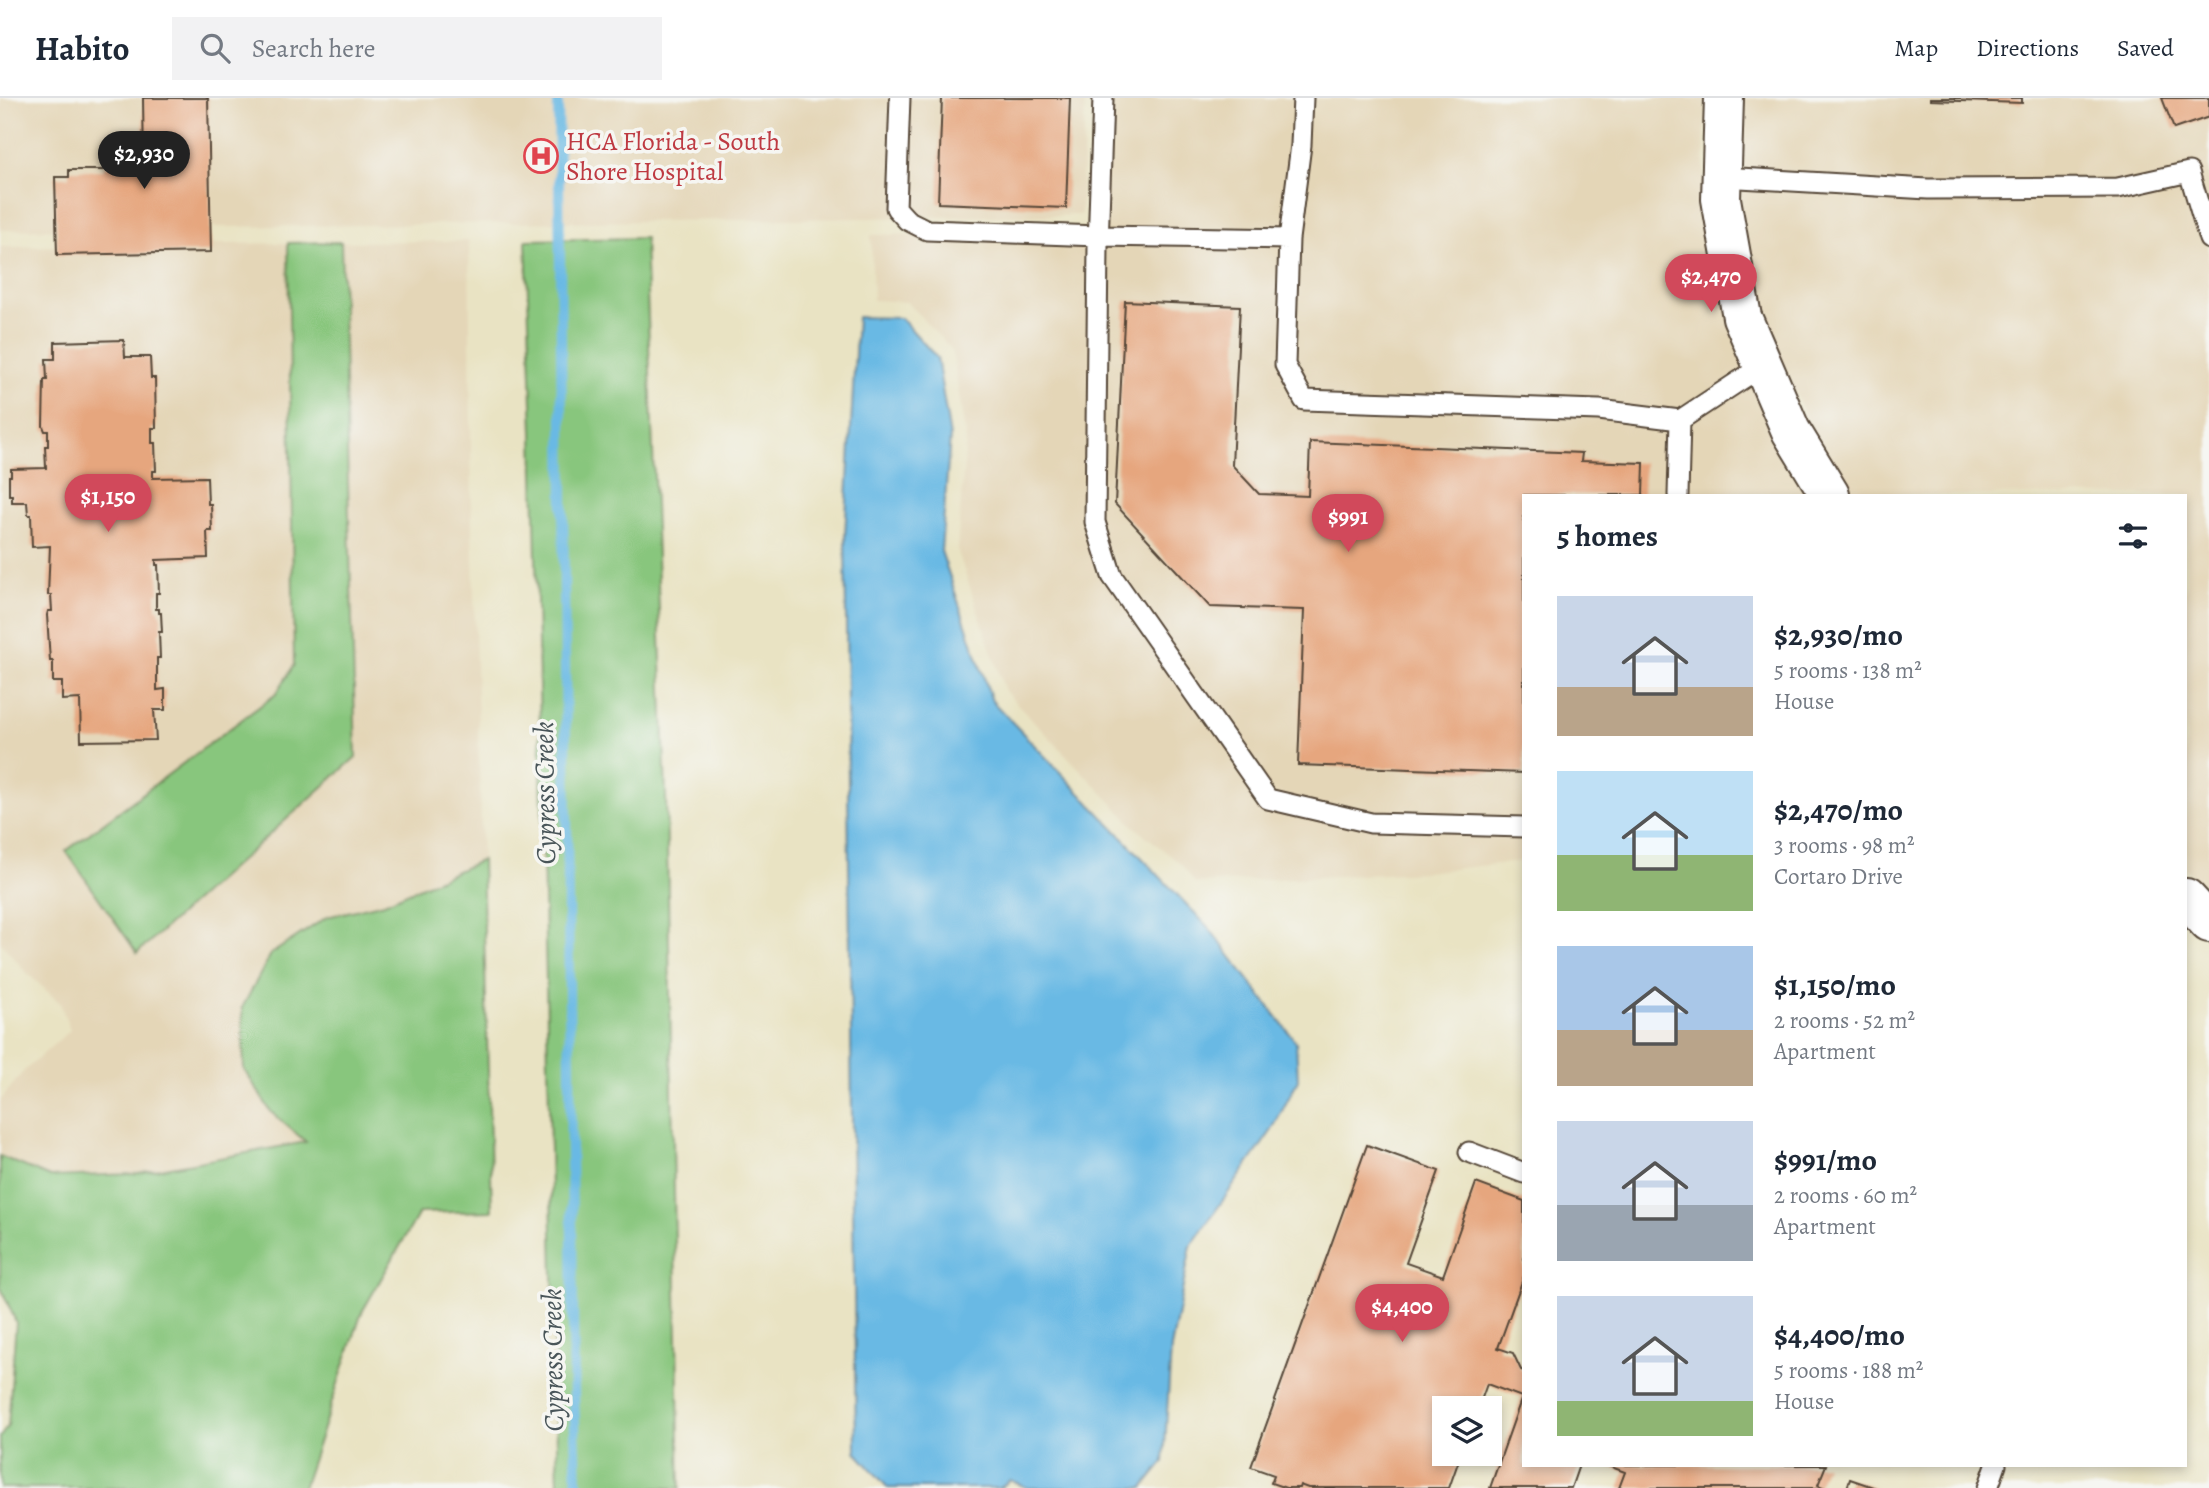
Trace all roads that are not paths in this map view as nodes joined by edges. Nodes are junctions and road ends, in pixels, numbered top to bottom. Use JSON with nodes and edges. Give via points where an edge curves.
{"nodes":[{"id":1,"x":900,"y":98,"type":"edge"},
{"id":2,"x":1103,"y":98,"type":"edge"},
{"id":3,"x":1303,"y":98,"type":"edge"},
{"id":4,"x":1724,"y":98,"type":"edge"},
{"id":5,"x":1722,"y":177,"type":"junction"},
{"id":6,"x":1098,"y":236,"type":"junction"},
{"id":7,"x":1289,"y":239,"type":"junction"},
{"id":8,"x":2209,"y":239,"type":"edge"},
{"id":9,"x":1762,"y":366,"type":"junction"},
{"id":10,"x":1680,"y":420,"type":"junction"},
{"id":11,"x":1678,"y":494,"type":"edge"},
{"id":12,"x":1829,"y":494,"type":"edge"},
{"id":13,"x":1522,"y":827,"type":"edge"},
{"id":14,"x":2187,"y":899,"type":"edge"},
{"id":15,"x":2209,"y":923,"type":"edge"},
{"id":16,"x":1469,"y":1152,"type":"dead end"},
{"id":17,"x":1522,"y":1171,"type":"edge"},
{"id":18,"x":1995,"y":1467,"type":"edge"},
{"id":19,"x":1988,"y":1488,"type":"edge"}],
"edges":[{"from":1,"to":6,"type":"lane","via":[[896,208],[907,220],[927,230]]},
{"from":2,"to":6,"type":"lane"},
{"from":3,"to":7,"type":"lane"},
{"from":4,"to":5,"type":"street"},
{"from":5,"to":8,"type":"lane","via":[[1928,189],[2118,188],[2189,172]]},
{"from":5,"to":9,"type":"street","via":[[1721,199],[1742,317]]},
{"from":6,"to":7,"type":"lane"},
{"from":6,"to":13,"type":"lane","via":[[1095,522],[1112,576],[1268,799],[1371,823]]},
{"from":7,"to":10,"type":"lane","via":[[1285,365],[1304,400],[1577,409]]},
{"from":9,"to":10,"type":"lane"},
{"from":9,"to":12,"type":"street","via":[[1791,431]]},
{"from":10,"to":11,"type":"lane"},
{"from":14,"to":15,"type":"street"},
{"from":16,"to":17,"type":"lane"},
{"from":18,"to":19,"type":"lane"}]}
